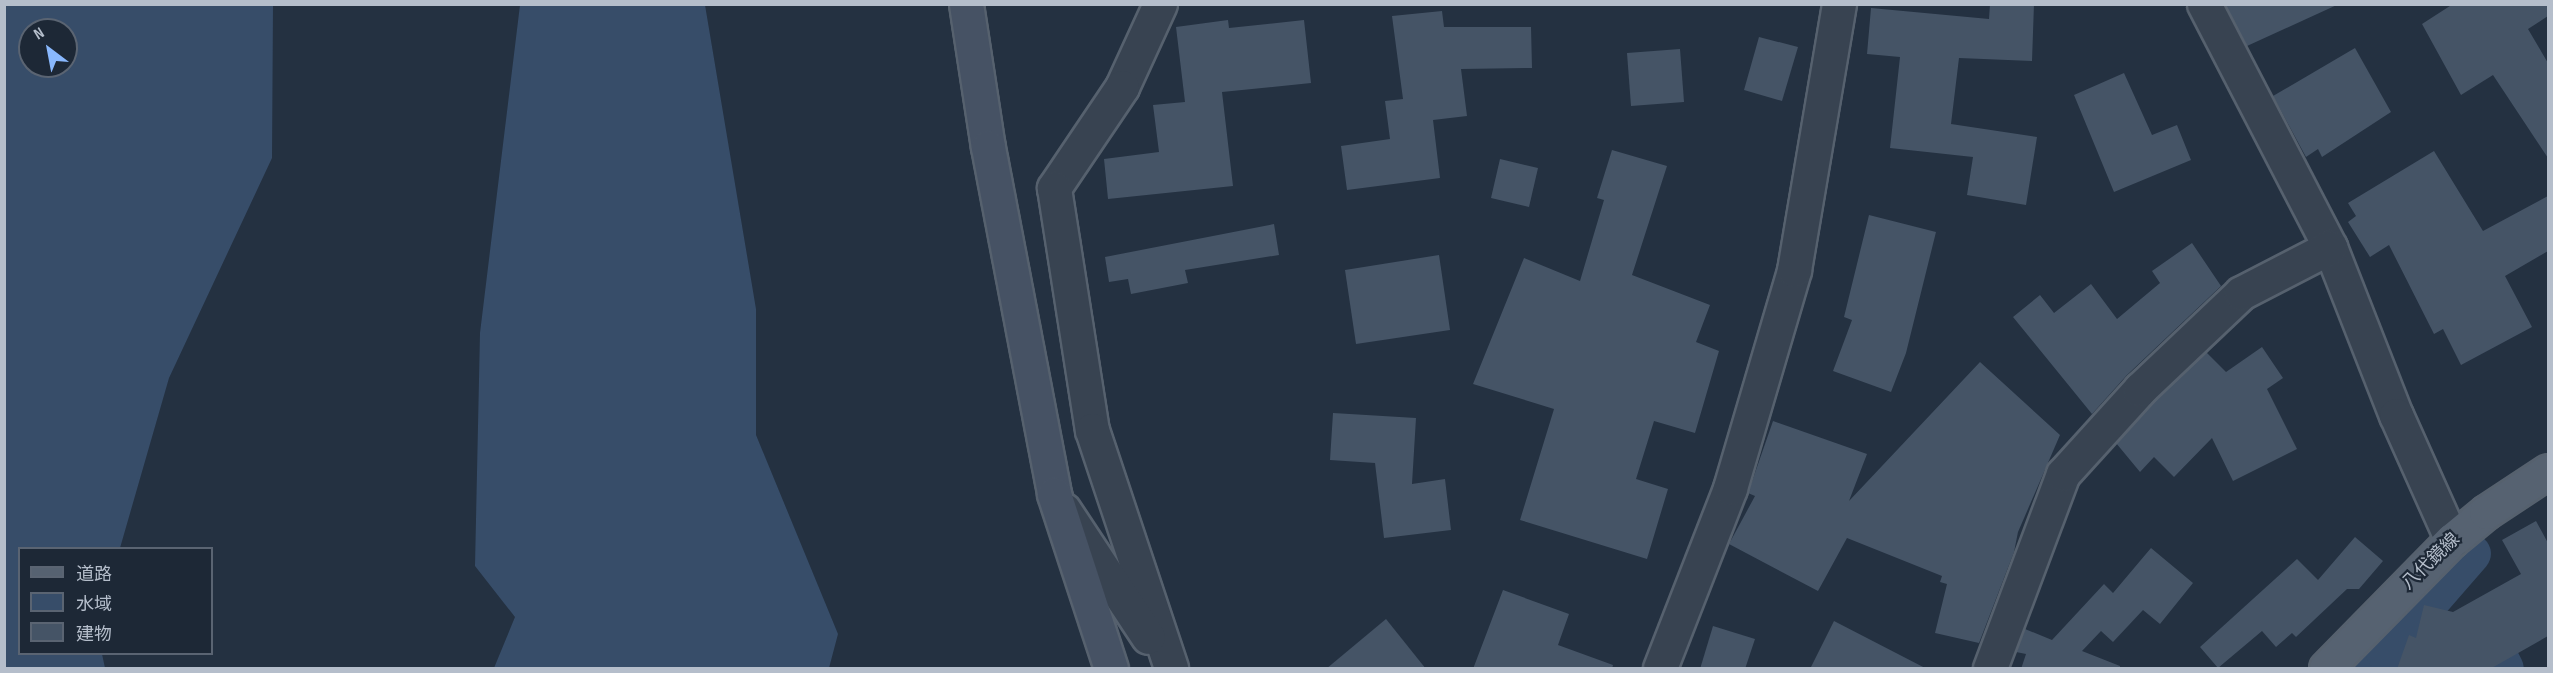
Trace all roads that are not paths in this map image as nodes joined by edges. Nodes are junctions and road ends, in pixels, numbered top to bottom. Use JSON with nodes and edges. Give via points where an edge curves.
{"nodes":[{"id":1,"x":966,"y":4,"type":"edge"},
{"id":2,"x":1160,"y":4,"type":"edge"},
{"id":3,"x":1839,"y":4,"type":"edge"},
{"id":4,"x":2204,"y":4,"type":"edge"},
{"id":5,"x":2330,"y":247,"type":"junction"},
{"id":6,"x":2548,"y":471,"type":"edge"},
{"id":7,"x":1054,"y":494,"type":"junction"},
{"id":8,"x":2452,"y":540,"type":"junction"},
{"id":9,"x":1111,"y":669,"type":"edge"},
{"id":10,"x":1170,"y":669,"type":"edge"},
{"id":11,"x":1660,"y":669,"type":"edge"},
{"id":12,"x":1990,"y":669,"type":"edge"},
{"id":13,"x":2326,"y":669,"type":"edge"}],
"edges":[{"from":1,"to":7,"type":"street","via":[[988,147]]},
{"from":2,"to":10,"type":"street","via":[[1122,87],[1054,188],[1092,430]]},
{"from":3,"to":11,"type":"street","via":[[1794,270],[1730,488]]},
{"from":4,"to":5,"type":"street"},
{"from":5,"to":8,"type":"street","via":[[2396,415]]},
{"from":5,"to":12,"type":"street","via":[[2241,293],[2140,389],[2063,474]]},
{"from":6,"to":8,"type":"main road","name":"八代鏡線"},
{"from":7,"to":9,"type":"street"},
{"from":7,"to":10,"type":"street"},
{"from":8,"to":13,"type":"main road","name":"八代鏡線"}]}
